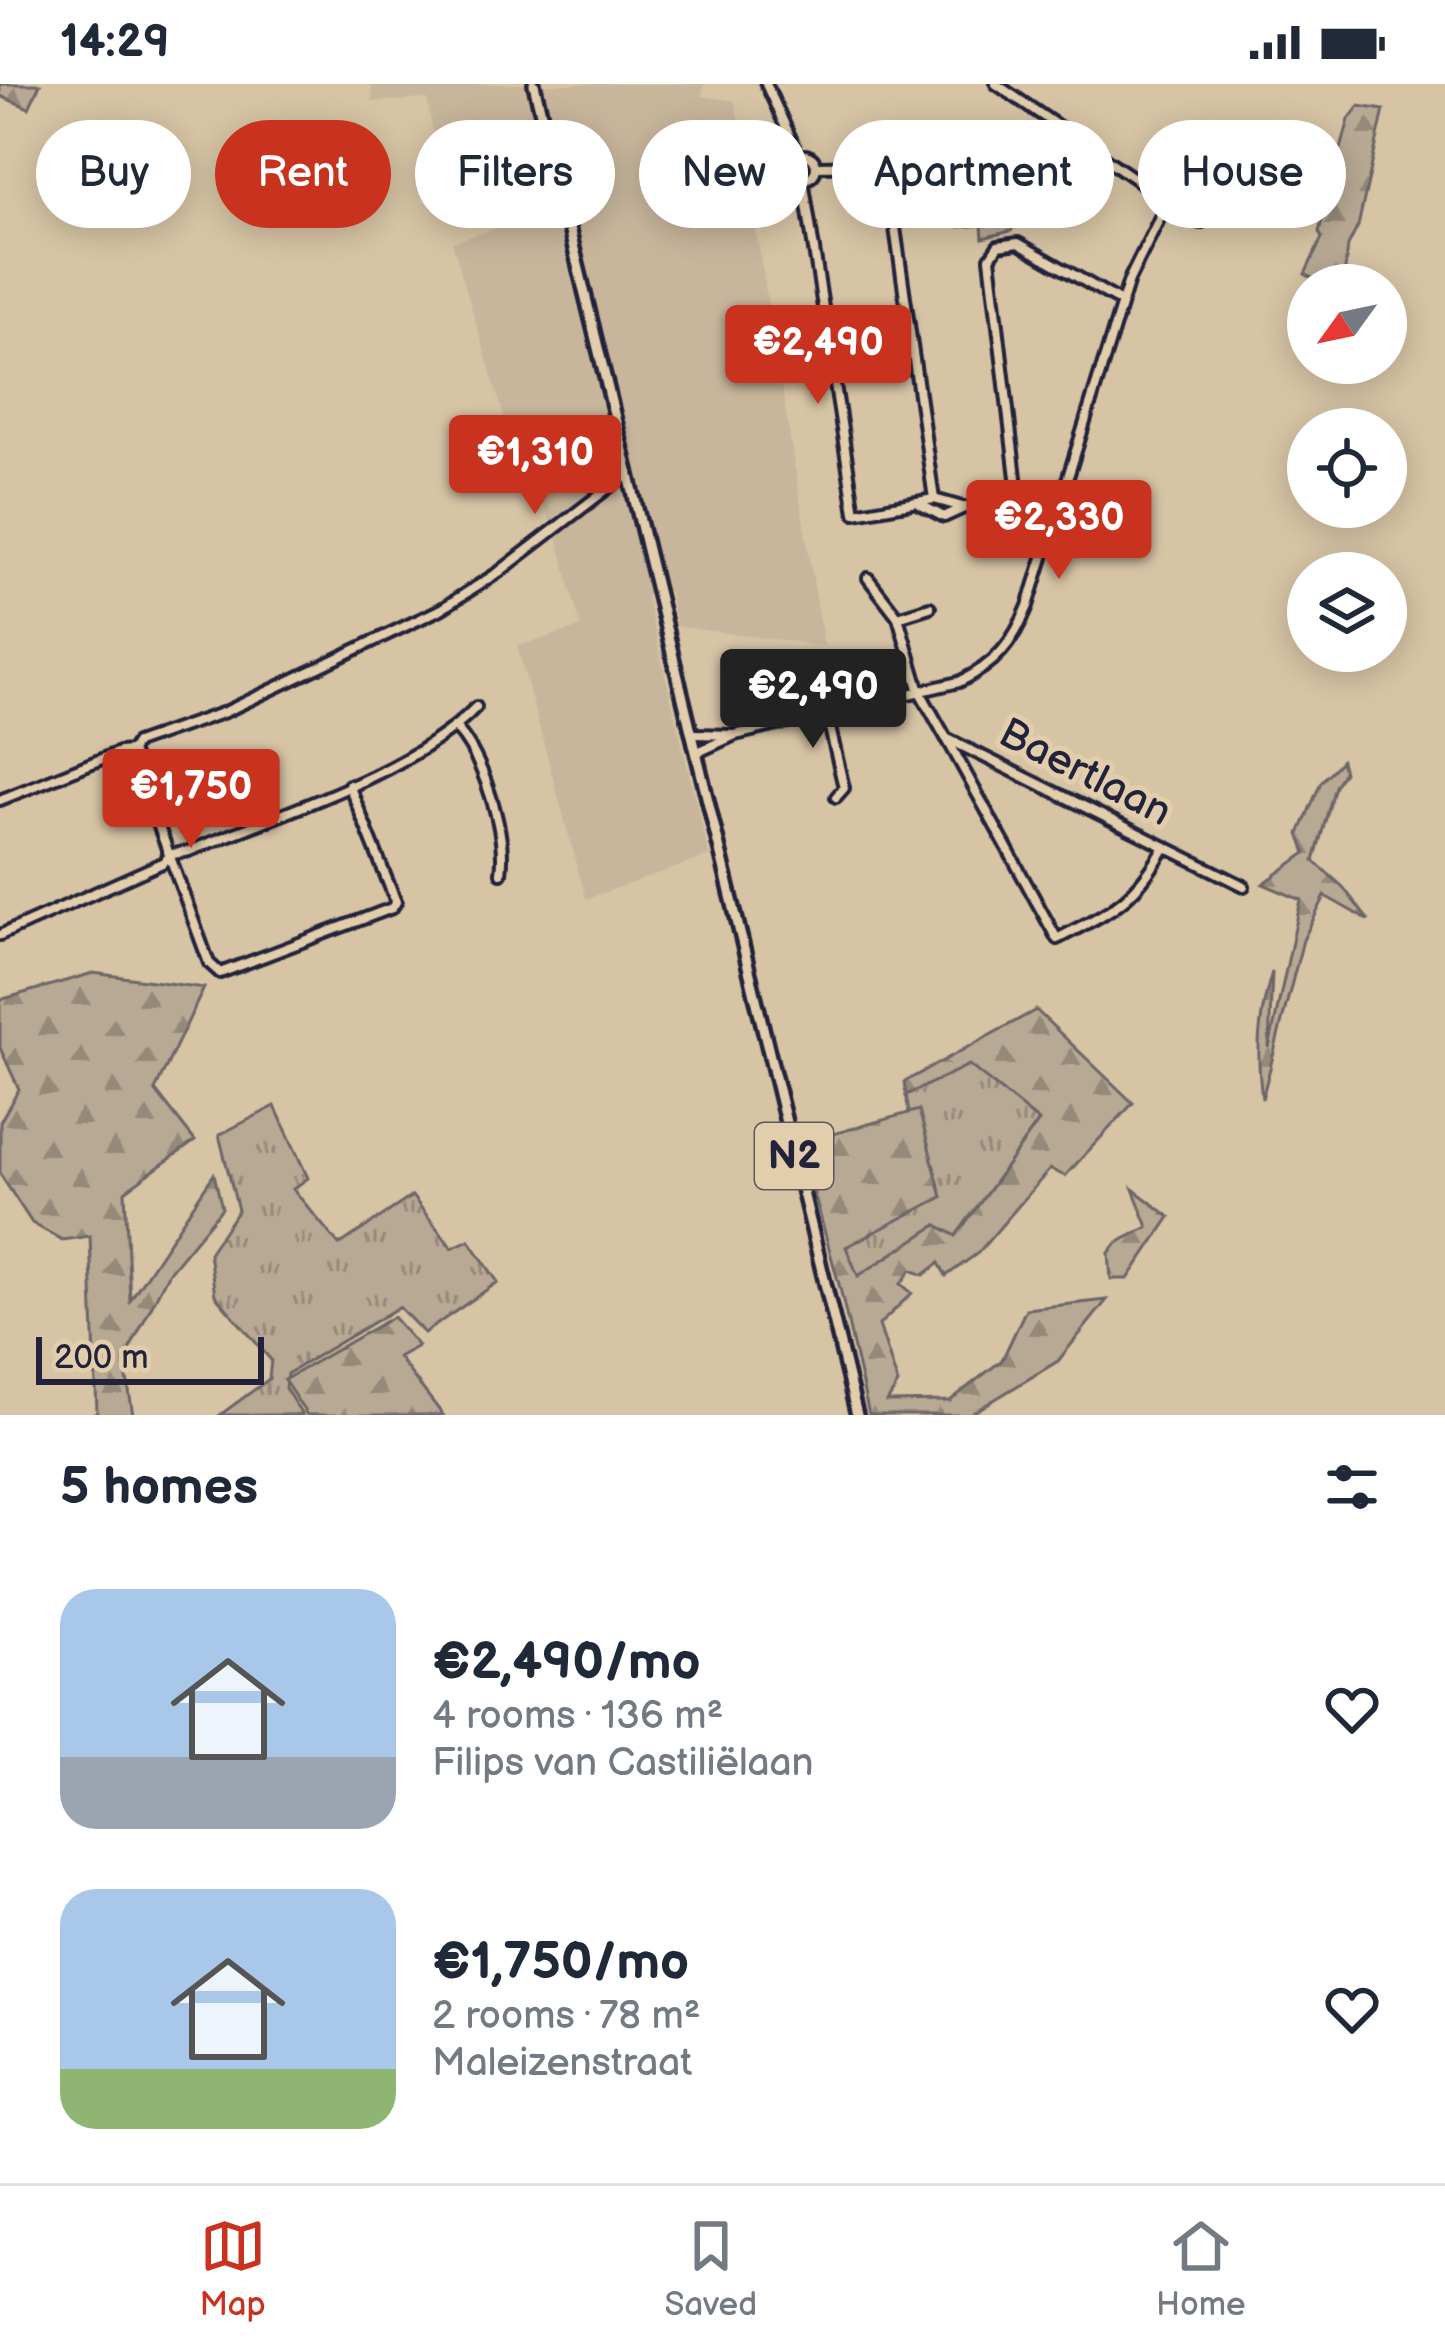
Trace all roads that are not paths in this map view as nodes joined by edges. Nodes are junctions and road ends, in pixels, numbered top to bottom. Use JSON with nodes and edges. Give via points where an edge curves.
{"nodes":[{"id":1,"x":534,"y":84,"type":"edge"},
{"id":2,"x":766,"y":84,"type":"edge"},
{"id":3,"x":996,"y":84,"type":"edge"},
{"id":4,"x":1010,"y":88,"type":"edge"},
{"id":5,"x":782,"y":120,"type":"edge"},
{"id":6,"x":808,"y":157,"type":"edge"},
{"id":7,"x":816,"y":166,"type":"junction"},
{"id":8,"x":808,"y":177,"type":"edge"},
{"id":9,"x":1138,"y":180,"type":"edge"},
{"id":10,"x":808,"y":216,"type":"edge"},
{"id":11,"x":1154,"y":228,"type":"edge"},
{"id":12,"x":1121,"y":302,"type":"junction"},
{"id":13,"x":629,"y":472,"type":"junction"},
{"id":14,"x":934,"y":499,"type":"junction"},
{"id":15,"x":920,"y":504,"type":"junction"},
{"id":16,"x":968,"y":506,"type":"junction"},
{"id":17,"x":1021,"y":520,"type":"junction"},
{"id":18,"x":1052,"y":531,"type":"junction"},
{"id":19,"x":1087,"y":542,"type":"dead end"},
{"id":20,"x":868,"y":578,"type":"dead end"},
{"id":21,"x":930,"y":608,"type":"dead end"},
{"id":22,"x":898,"y":616,"type":"junction"},
{"id":23,"x":920,"y":692,"type":"junction"},
{"id":24,"x":476,"y":706,"type":"dead end"},
{"id":25,"x":827,"y":715,"type":"junction"},
{"id":26,"x":456,"y":728,"type":"junction"},
{"id":27,"x":694,"y":734,"type":"junction"},
{"id":28,"x":735,"y":735,"type":"junction"},
{"id":29,"x":946,"y":738,"type":"junction"},
{"id":30,"x":131,"y":752,"type":"junction"},
{"id":31,"x":698,"y":752,"type":"junction"},
{"id":32,"x":350,"y":785,"type":"junction"},
{"id":33,"x":836,"y":796,"type":"dead end"},
{"id":34,"x":0,"y":800,"type":"edge"},
{"id":35,"x":1165,"y":847,"type":"junction"},
{"id":36,"x":170,"y":855,"type":"junction"},
{"id":37,"x":501,"y":873,"type":"dead end"},
{"id":38,"x":1244,"y":886,"type":"dead end"},
{"id":39,"x":0,"y":934,"type":"edge"},
{"id":40,"x":857,"y":1415,"type":"edge"}],
"edges":[{"from":1,"to":13,"type":"main road","number":"N2"},
{"from":2,"to":5,"type":"street"},
{"from":3,"to":4,"type":"street"},
{"from":4,"to":9,"type":"street"},
{"from":6,"to":7,"type":"street"},
{"from":7,"to":8,"type":"street"},
{"from":7,"to":14,"type":"street","via":[[878,165],[887,172]]},
{"from":10,"to":15,"type":"street","via":[[856,513]]},
{"from":11,"to":12,"type":"street"},
{"from":12,"to":17,"type":"street","via":[[1018,243],[998,246],[990,258]]},
{"from":12,"to":18,"type":"street"},
{"from":13,"to":27,"type":"main road","number":"N2"},
{"from":13,"to":30,"type":"street","via":[[440,609],[226,712],[136,743]]},
{"from":14,"to":15,"type":"street"},
{"from":14,"to":16,"type":"street"},
{"from":15,"to":16,"type":"street","via":[[944,518]]},
{"from":16,"to":17,"type":"street"},
{"from":17,"to":18,"type":"street"},
{"from":18,"to":19,"type":"street"},
{"from":18,"to":23,"type":"street","via":[[1016,636],[1000,656],[959,682]]},
{"from":20,"to":22,"type":"street"},
{"from":21,"to":22,"type":"street"},
{"from":22,"to":23,"type":"street","name":"Baertlaan"},
{"from":23,"to":25,"type":"street"},
{"from":23,"to":29,"type":"street","name":"Baertlaan"},
{"from":24,"to":26,"type":"street"},
{"from":25,"to":28,"type":"street"},
{"from":25,"to":33,"type":"street","via":[[844,788]]},
{"from":26,"to":32,"type":"street"},
{"from":26,"to":37,"type":"street","via":[[490,793]]},
{"from":27,"to":28,"type":"street"},
{"from":27,"to":31,"type":"main road","number":"N2"},
{"from":28,"to":31,"type":"street"},
{"from":29,"to":35,"type":"street","name":"Baertlaan"},
{"from":29,"to":35,"type":"street","via":[[1057,939],[1123,904]]},
{"from":30,"to":34,"type":"street"},
{"from":30,"to":36,"type":"street"},
{"from":31,"to":40,"type":"main road","number":"N2"},
{"from":32,"to":36,"type":"street"},
{"from":32,"to":36,"type":"street","via":[[392,908],[228,971],[212,969]]},
{"from":35,"to":38,"type":"street","name":"Baertlaan"},
{"from":36,"to":39,"type":"street"}]}
